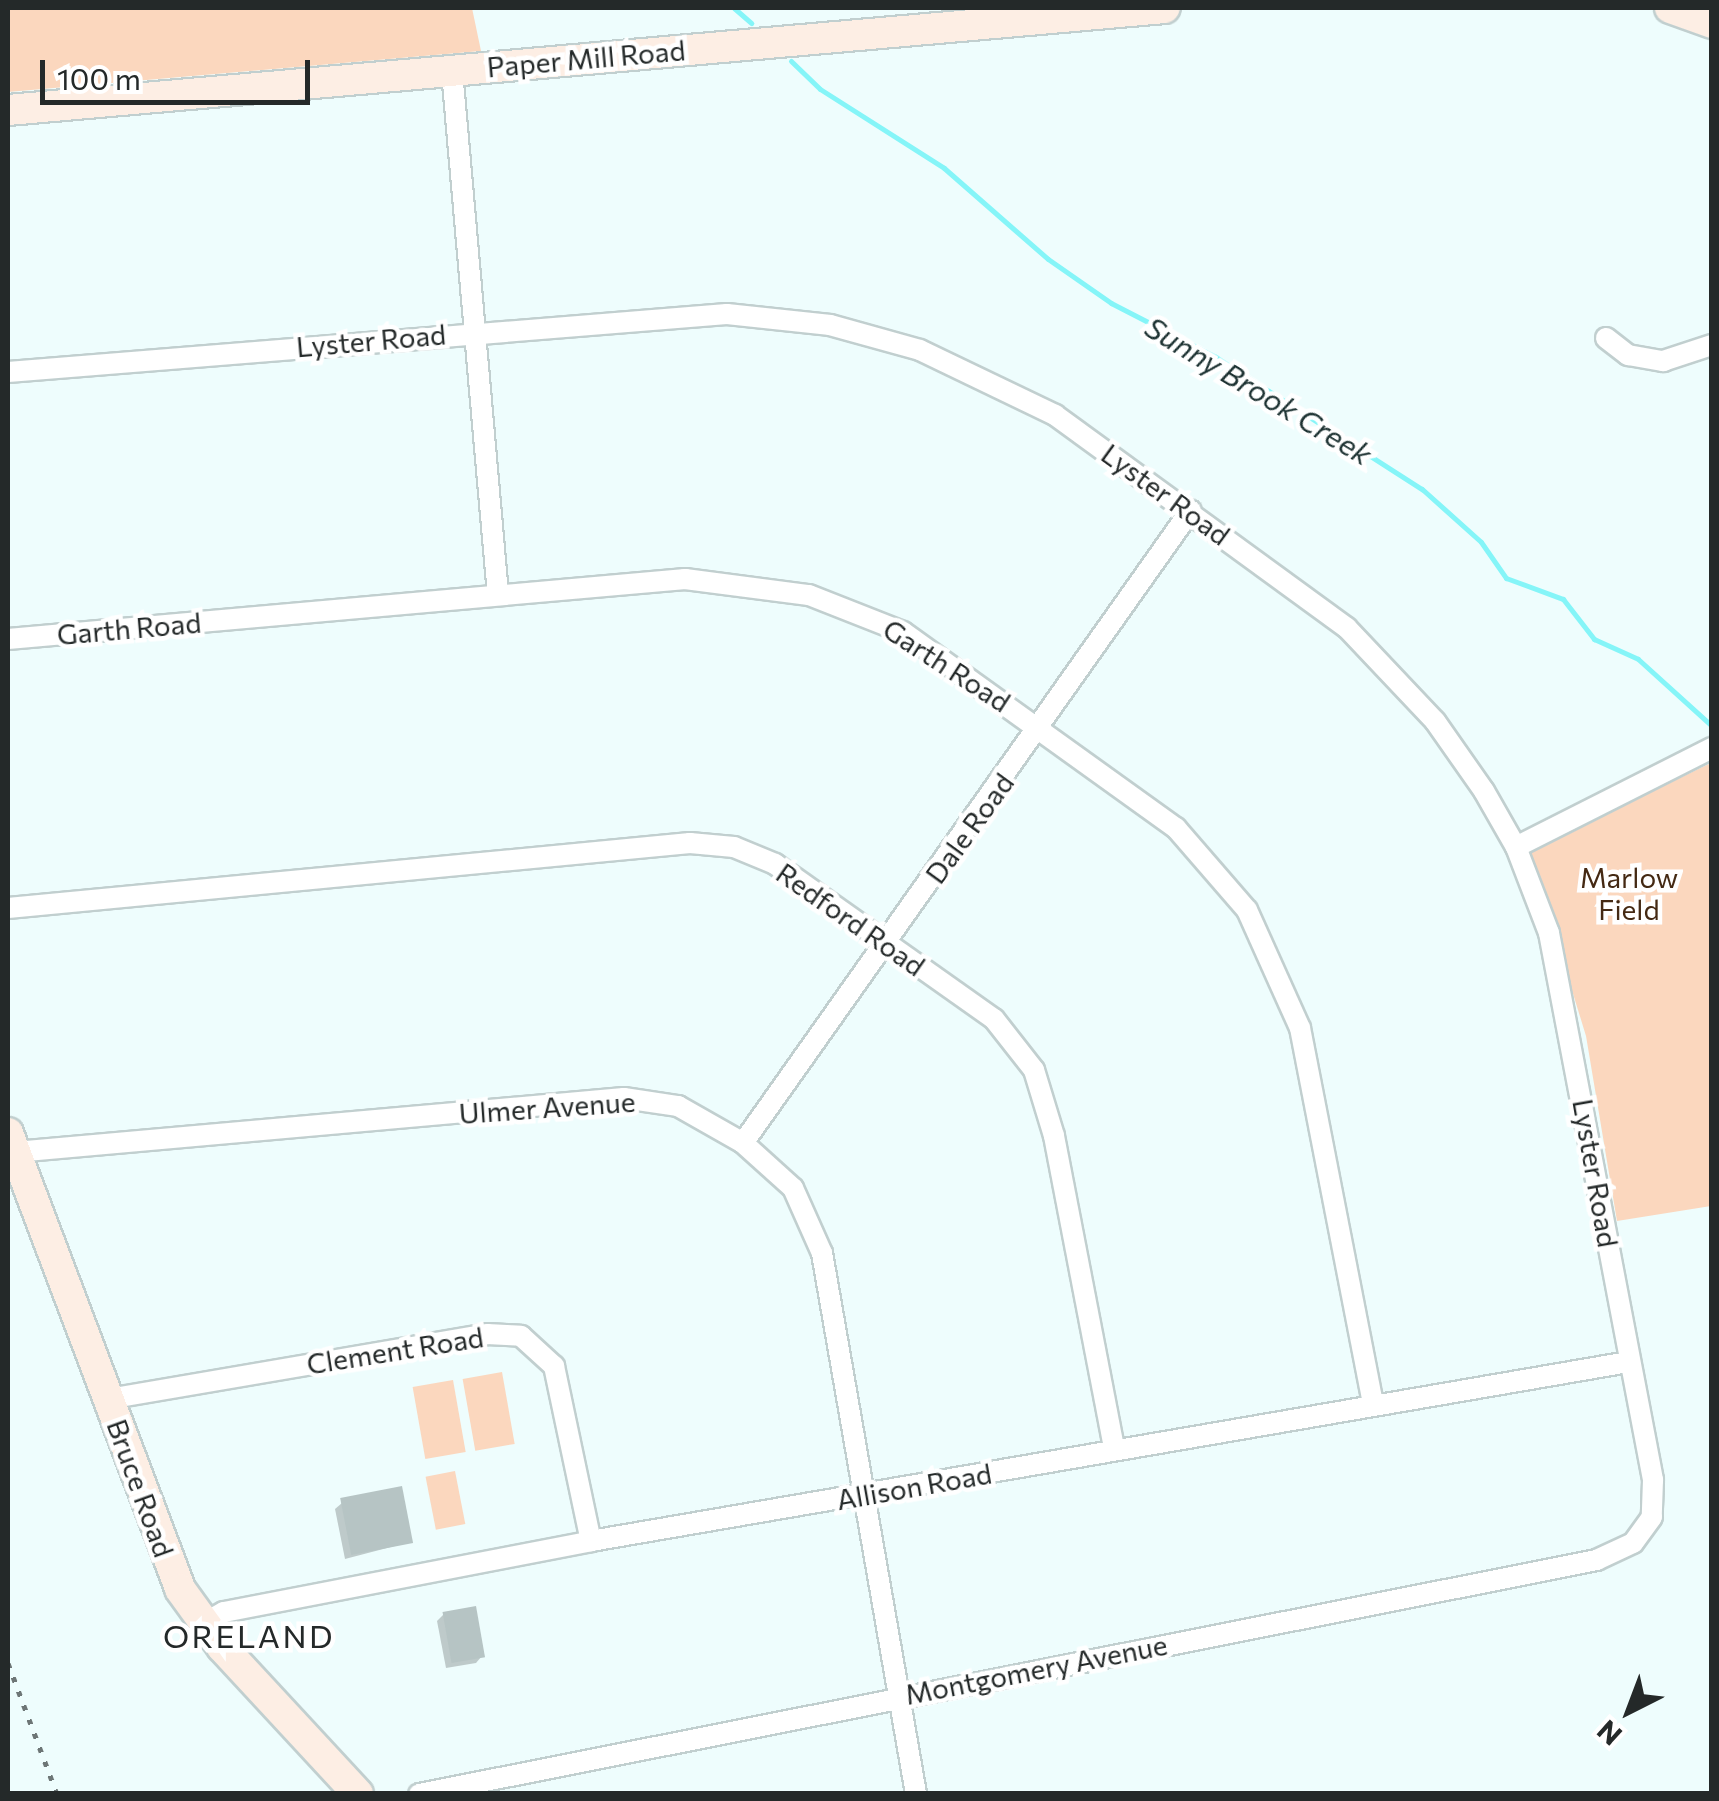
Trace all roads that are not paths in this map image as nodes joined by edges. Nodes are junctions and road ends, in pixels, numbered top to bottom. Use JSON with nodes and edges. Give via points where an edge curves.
{"nodes":[{"id":1,"x":1165,"y":8,"type":"edge"},
{"id":2,"x":1670,"y":8,"type":"edge"},
{"id":3,"x":1712,"y":23,"type":"edge"},
{"id":4,"x":452,"y":71,"type":"junction"},
{"id":5,"x":8,"y":110,"type":"edge"},
{"id":6,"x":474,"y":331,"type":"junction"},
{"id":7,"x":1606,"y":338,"type":"dead end"},
{"id":8,"x":1712,"y":345,"type":"edge"},
{"id":9,"x":8,"y":372,"type":"edge"},
{"id":10,"x":1191,"y":510,"type":"junction"},
{"id":11,"x":498,"y":594,"type":"junction"},
{"id":12,"x":8,"y":639,"type":"edge"},
{"id":13,"x":1041,"y":727,"type":"junction"},
{"id":14,"x":1712,"y":748,"type":"edge"},
{"id":15,"x":1516,"y":847,"type":"junction"},
{"id":16,"x":8,"y":908,"type":"edge"},
{"id":17,"x":886,"y":944,"type":"junction"},
{"id":18,"x":11,"y":1143,"type":"edge"},
{"id":19,"x":743,"y":1143,"type":"junction"},
{"id":20,"x":1628,"y":1362,"type":"junction"},
{"id":21,"x":108,"y":1398,"type":"junction"},
{"id":22,"x":1373,"y":1403,"type":"junction"},
{"id":23,"x":1114,"y":1449,"type":"junction"},
{"id":24,"x":866,"y":1495,"type":"junction"},
{"id":25,"x":1646,"y":1532,"type":"joint"},
{"id":26,"x":590,"y":1542,"type":"junction"},
{"id":27,"x":203,"y":1624,"type":"junction"},
{"id":28,"x":900,"y":1695,"type":"junction"},
{"id":29,"x":358,"y":1794,"type":"edge"},
{"id":30,"x":419,"y":1794,"type":"edge"},
{"id":31,"x":916,"y":1794,"type":"edge"}],
"edges":[{"from":1,"to":4,"type":"street","name":"Paper Mill Road"},
{"from":2,"to":3,"type":"street"},
{"from":4,"to":5,"type":"street","name":"Paper Mill Road"},
{"from":4,"to":6,"type":"street"},
{"from":6,"to":9,"type":"street","name":"Lyster Road"},
{"from":6,"to":10,"type":"street","name":"Lyster Road","via":[[726,314],[862,332],[1023,396]]},
{"from":6,"to":11,"type":"street"},
{"from":7,"to":8,"type":"street","via":[[1644,360],[1663,361]]},
{"from":10,"to":13,"type":"street","name":"Dale Road"},
{"from":10,"to":15,"type":"street","name":"Lyster Road","via":[[1377,656],[1462,757]]},
{"from":11,"to":12,"type":"street","name":"Garth Road"},
{"from":11,"to":13,"type":"street","name":"Garth Road","via":[[685,578],[809,594],[903,632]]},
{"from":13,"to":17,"type":"street","name":"Dale Road"},
{"from":13,"to":22,"type":"street","name":"Garth Road","via":[[1176,828],[1226,881],[1266,941],[1300,1028]]},
{"from":14,"to":15,"type":"street"},
{"from":15,"to":20,"type":"street","name":"Lyster Road","via":[[1549,933],[1571,1033]]},
{"from":16,"to":17,"type":"street","name":"Redford Road","via":[[715,843],[775,864]]},
{"from":17,"to":19,"type":"street","name":"Dale Road"},
{"from":17,"to":23,"type":"street","name":"Redford Road","via":[[994,1019],[1034,1070],[1054,1136]]},
{"from":18,"to":19,"type":"street","name":"Ulmer Avenue","via":[[624,1098],[678,1106]]},
{"from":18,"to":21,"type":"street","name":"Bruce Road"},
{"from":19,"to":24,"type":"street","name":"Ulmer Avenue","via":[[793,1188],[817,1234]]},
{"from":20,"to":22,"type":"street","name":"Allison Road"},
{"from":20,"to":25,"type":"street","name":"Lyster Road","via":[[1653,1480]]},
{"from":21,"to":26,"type":"street","name":"Clement Road","via":[[487,1334],[521,1336],[554,1366]]},
{"from":21,"to":27,"type":"street","name":"Bruce Road","via":[[170,1569]]},
{"from":22,"to":23,"type":"street","name":"Allison Road"},
{"from":23,"to":24,"type":"street","name":"Allison Road"},
{"from":24,"to":26,"type":"street","name":"Allison Road"},
{"from":24,"to":28,"type":"street","name":"Ulmer Avenue"},
{"from":25,"to":28,"type":"street","name":"Montgomery Avenue","via":[[1597,1560]]},
{"from":26,"to":27,"type":"street","name":"Allison Road","via":[[224,1612]]},
{"from":27,"to":29,"type":"street","name":"Bruce Road"},
{"from":28,"to":30,"type":"street","name":"Montgomery Avenue"},
{"from":28,"to":31,"type":"street","name":"Ulmer Avenue"}]}
